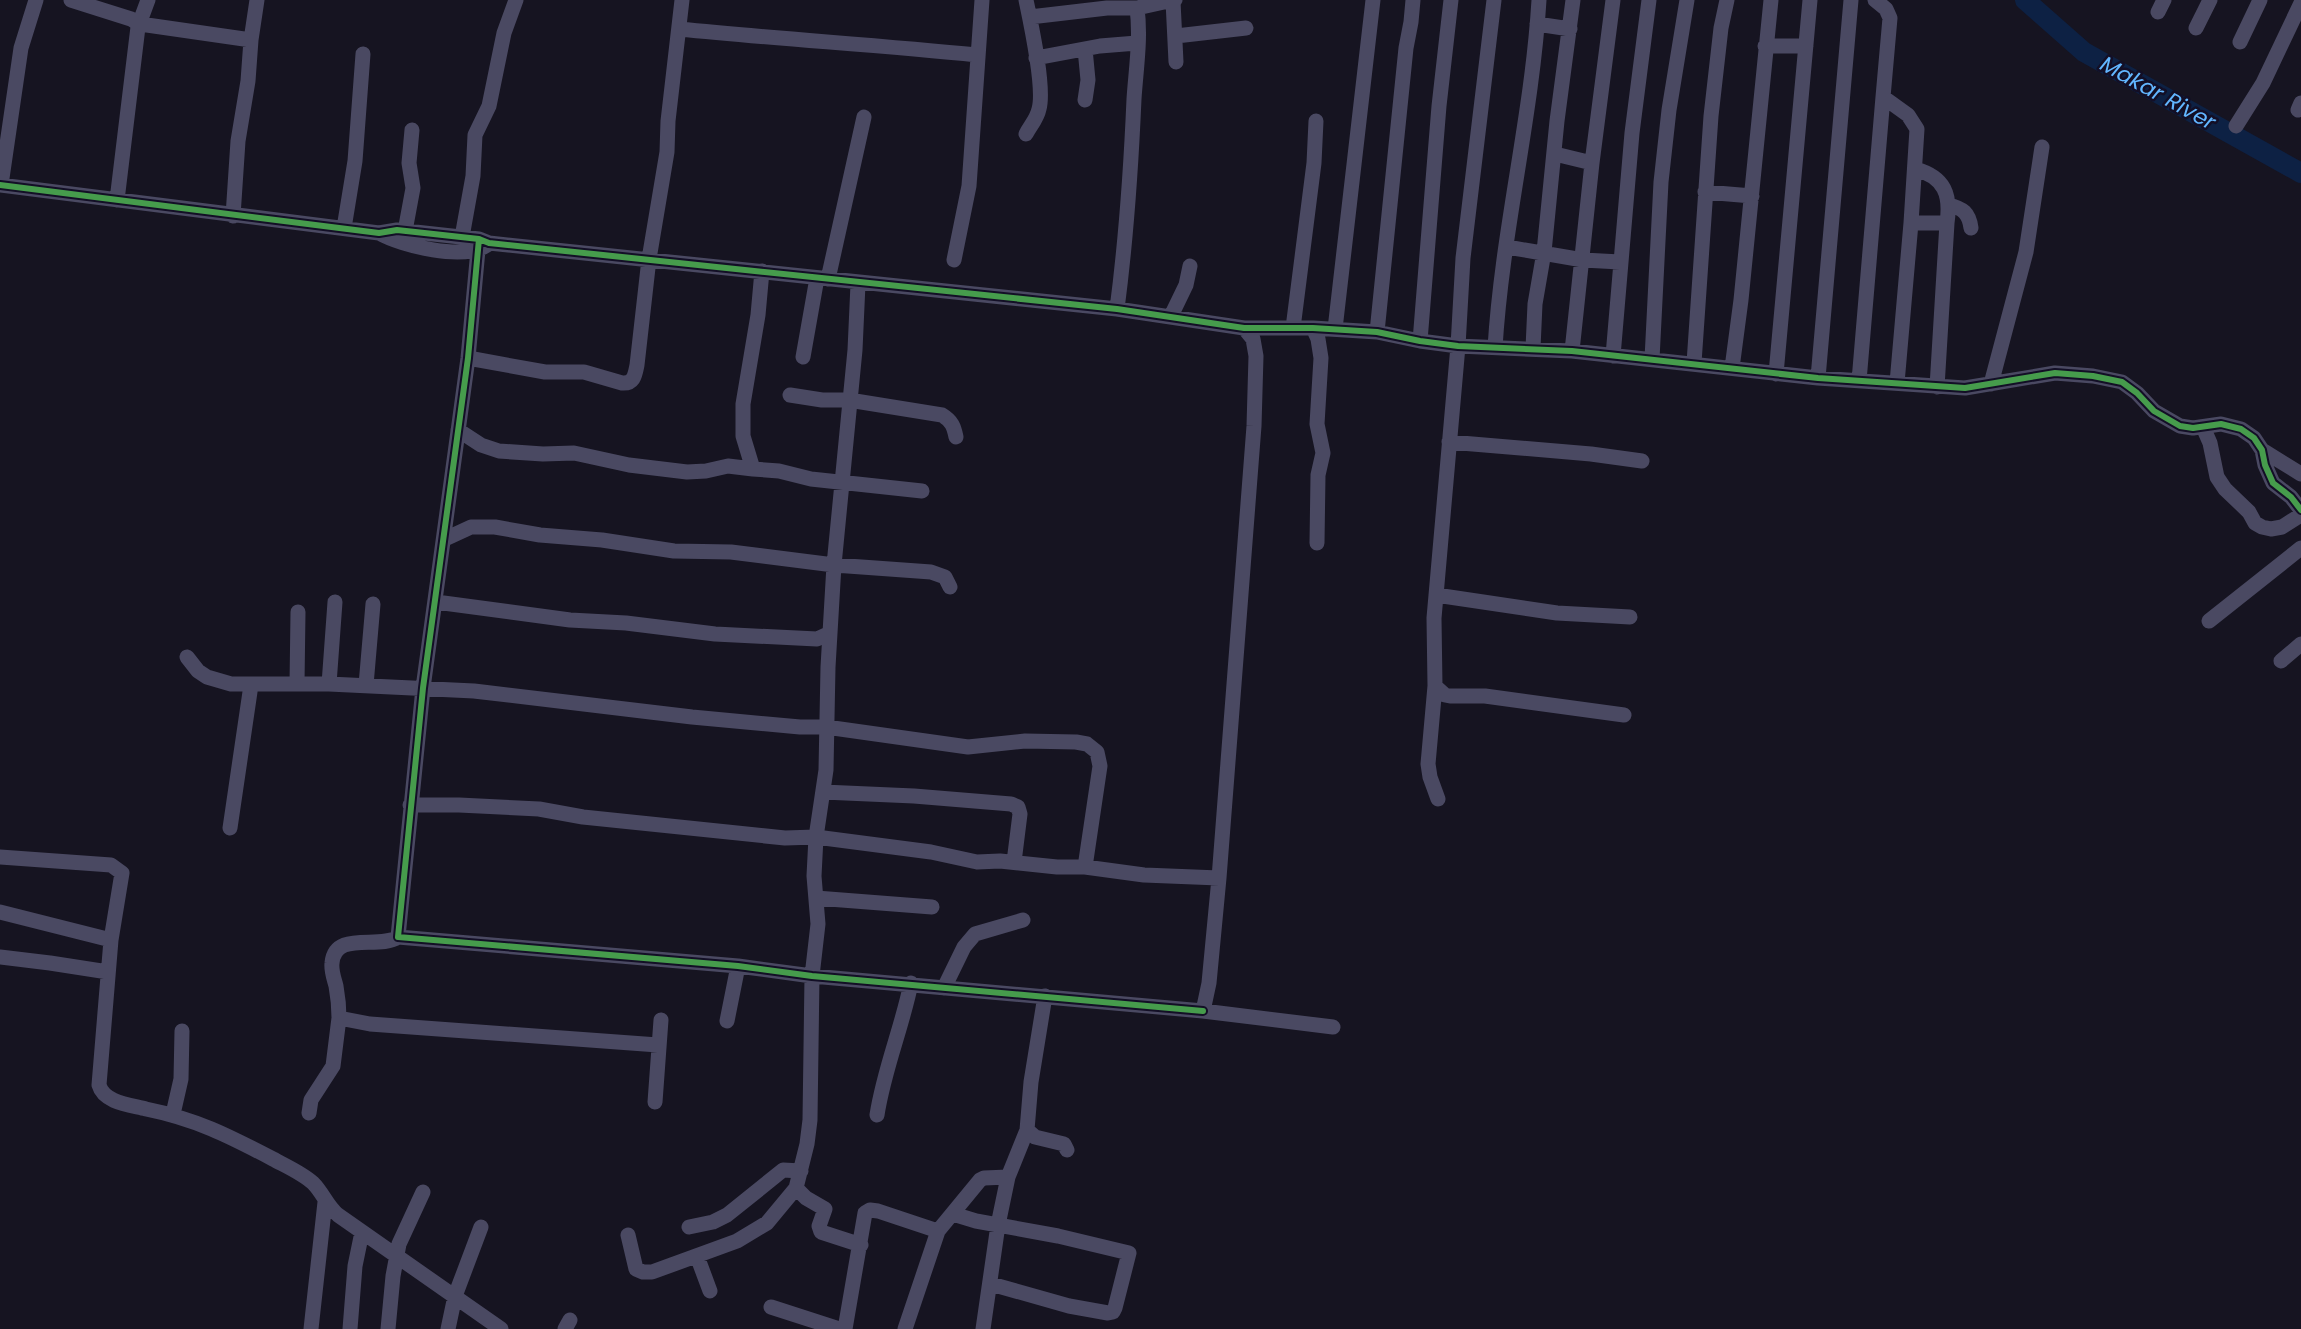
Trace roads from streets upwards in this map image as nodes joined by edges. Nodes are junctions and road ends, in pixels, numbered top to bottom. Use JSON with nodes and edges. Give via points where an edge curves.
{"nodes":[{"id":1,"x":36,"y":0,"type":"edge"},
{"id":2,"x":71,"y":0,"type":"edge"},
{"id":3,"x":148,"y":0,"type":"edge"},
{"id":4,"x":257,"y":0,"type":"edge"},
{"id":5,"x":516,"y":0,"type":"edge"},
{"id":6,"x":682,"y":0,"type":"edge"},
{"id":7,"x":982,"y":0,"type":"edge"},
{"id":8,"x":1026,"y":0,"type":"edge"},
{"id":9,"x":1174,"y":0,"type":"edge"},
{"id":10,"x":1373,"y":0,"type":"edge"},
{"id":11,"x":1413,"y":0,"type":"edge"},
{"id":12,"x":1451,"y":0,"type":"edge"},
{"id":13,"x":1494,"y":0,"type":"edge"},
{"id":14,"x":1539,"y":0,"type":"edge"},
{"id":15,"x":1574,"y":0,"type":"edge"},
{"id":16,"x":1613,"y":0,"type":"edge"},
{"id":17,"x":1649,"y":0,"type":"edge"},
{"id":18,"x":1687,"y":0,"type":"edge"},
{"id":19,"x":1727,"y":0,"type":"edge"},
{"id":20,"x":1771,"y":0,"type":"edge"},
{"id":21,"x":1810,"y":0,"type":"edge"},
{"id":22,"x":1851,"y":0,"type":"edge"},
{"id":23,"x":1875,"y":0,"type":"edge"},
{"id":24,"x":2210,"y":0,"type":"edge"},
{"id":25,"x":2260,"y":0,"type":"edge"},
{"id":26,"x":2301,"y":3,"type":"edge"},
{"id":27,"x":1137,"y":8,"type":"junction"},
{"id":28,"x":1030,"y":17,"type":"junction"},
{"id":29,"x":1538,"y":24,"type":"junction"},
{"id":30,"x":139,"y":26,"type":"junction"},
{"id":31,"x":1246,"y":28,"type":"dead end"},
{"id":32,"x":2196,"y":28,"type":"dead end"},
{"id":33,"x":680,"y":29,"type":"junction"},
{"id":34,"x":1570,"y":29,"type":"junction"},
{"id":35,"x":1176,"y":36,"type":"junction"},
{"id":36,"x":251,"y":40,"type":"junction"},
{"id":37,"x":2240,"y":42,"type":"dead end"},
{"id":38,"x":1137,"y":43,"type":"junction"},
{"id":39,"x":1765,"y":46,"type":"junction"},
{"id":40,"x":1806,"y":46,"type":"junction"},
{"id":41,"x":1085,"y":49,"type":"junction"},
{"id":42,"x":363,"y":54,"type":"dead end"},
{"id":43,"x":977,"y":55,"type":"junction"},
{"id":44,"x":1036,"y":58,"type":"junction"},
{"id":45,"x":1176,"y":62,"type":"dead end"},
{"id":46,"x":1883,"y":97,"type":"junction"},
{"id":47,"x":1085,"y":100,"type":"dead end"},
{"id":48,"x":864,"y":117,"type":"dead end"},
{"id":49,"x":1316,"y":121,"type":"dead end"},
{"id":50,"x":2236,"y":126,"type":"dead end"},
{"id":51,"x":412,"y":130,"type":"dead end"},
{"id":52,"x":1026,"y":134,"type":"dead end"},
{"id":53,"x":2042,"y":147,"type":"dead end"},
{"id":54,"x":1555,"y":154,"type":"junction"},
{"id":55,"x":1592,"y":163,"type":"junction"},
{"id":56,"x":1919,"y":165,"type":"junction"},
{"id":57,"x":1,"y":185,"type":"edge"},
{"id":58,"x":1706,"y":192,"type":"junction"},
{"id":59,"x":1752,"y":196,"type":"junction"},
{"id":60,"x":117,"y":200,"type":"junction"},
{"id":61,"x":1948,"y":205,"type":"junction"},
{"id":62,"x":233,"y":216,"type":"junction"},
{"id":63,"x":1911,"y":223,"type":"junction"},
{"id":64,"x":1947,"y":223,"type":"junction"},
{"id":65,"x":344,"y":228,"type":"junction"},
{"id":66,"x":1971,"y":228,"type":"dead end"},
{"id":67,"x":405,"y":231,"type":"junction"},
{"id":68,"x":379,"y":233,"type":"junction"},
{"id":69,"x":462,"y":237,"type":"junction"},
{"id":70,"x":482,"y":244,"type":"junction"},
{"id":71,"x":1507,"y":247,"type":"junction"},
{"id":72,"x":1544,"y":252,"type":"junction"},
{"id":73,"x":649,"y":259,"type":"junction"},
{"id":74,"x":954,"y":260,"type":"dead end"},
{"id":75,"x":1583,"y":260,"type":"junction"},
{"id":76,"x":1620,"y":262,"type":"junction"},
{"id":77,"x":1190,"y":266,"type":"dead end"},
{"id":78,"x":762,"y":271,"type":"junction"},
{"id":79,"x":823,"y":278,"type":"junction"},
{"id":80,"x":858,"y":284,"type":"junction"},
{"id":81,"x":1117,"y":309,"type":"junction"},
{"id":82,"x":1171,"y":316,"type":"junction"},
{"id":83,"x":1293,"y":328,"type":"junction"},
{"id":84,"x":1313,"y":328,"type":"junction"},
{"id":85,"x":1335,"y":328,"type":"junction"},
{"id":86,"x":1252,"y":332,"type":"junction"},
{"id":87,"x":1377,"y":332,"type":"junction"},
{"id":88,"x":1420,"y":341,"type":"junction"},
{"id":89,"x":1458,"y":346,"type":"junction"},
{"id":90,"x":1494,"y":348,"type":"junction"},
{"id":91,"x":1533,"y":348,"type":"junction"},
{"id":92,"x":1572,"y":351,"type":"junction"},
{"id":93,"x":1613,"y":356,"type":"junction"},
{"id":94,"x":803,"y":357,"type":"dead end"},
{"id":95,"x":468,"y":358,"type":"junction"},
{"id":96,"x":1652,"y":359,"type":"junction"},
{"id":97,"x":1694,"y":363,"type":"junction"},
{"id":98,"x":1732,"y":369,"type":"junction"},
{"id":99,"x":1776,"y":374,"type":"junction"},
{"id":100,"x":1818,"y":378,"type":"junction"},
{"id":101,"x":1859,"y":381,"type":"junction"},
{"id":102,"x":1897,"y":383,"type":"junction"},
{"id":103,"x":1991,"y":384,"type":"junction"},
{"id":104,"x":1937,"y":387,"type":"junction"},
{"id":105,"x":789,"y":395,"type":"dead end"},
{"id":106,"x":849,"y":400,"type":"junction"},
{"id":107,"x":2203,"y":427,"type":"junction"},
{"id":108,"x":458,"y":430,"type":"junction"},
{"id":109,"x":956,"y":437,"type":"dead end"},
{"id":110,"x":1449,"y":442,"type":"junction"},
{"id":111,"x":2262,"y":450,"type":"junction"},
{"id":112,"x":1642,"y":461,"type":"dead end"},
{"id":113,"x":753,"y":469,"type":"junction"},
{"id":114,"x":2301,"y":474,"type":"edge"},
{"id":115,"x":843,"y":482,"type":"junction"},
{"id":116,"x":922,"y":491,"type":"dead end"},
{"id":117,"x":2301,"y":512,"type":"edge"},
{"id":118,"x":445,"y":538,"type":"junction"},
{"id":119,"x":1317,"y":543,"type":"dead end"},
{"id":120,"x":2301,"y":548,"type":"edge"},
{"id":121,"x":834,"y":565,"type":"junction"},
{"id":122,"x":950,"y":587,"type":"dead end"},
{"id":123,"x":1436,"y":595,"type":"junction"},
{"id":124,"x":335,"y":602,"type":"dead end"},
{"id":125,"x":436,"y":603,"type":"junction"},
{"id":126,"x":373,"y":604,"type":"dead end"},
{"id":127,"x":298,"y":612,"type":"dead end"},
{"id":128,"x":1630,"y":617,"type":"dead end"},
{"id":129,"x":2209,"y":621,"type":"dead end"},
{"id":130,"x":824,"y":636,"type":"junction"},
{"id":131,"x":2301,"y":644,"type":"edge"},
{"id":132,"x":188,"y":657,"type":"dead end"},
{"id":133,"x":2281,"y":661,"type":"dead end"},
{"id":134,"x":297,"y":684,"type":"junction"},
{"id":135,"x":329,"y":684,"type":"junction"},
{"id":136,"x":251,"y":685,"type":"junction"},
{"id":137,"x":366,"y":685,"type":"junction"},
{"id":138,"x":1435,"y":686,"type":"junction"},
{"id":139,"x":423,"y":688,"type":"junction"},
{"id":140,"x":1624,"y":715,"type":"dead end"},
{"id":141,"x":822,"y":730,"type":"junction"},
{"id":142,"x":823,"y":792,"type":"junction"},
{"id":143,"x":1438,"y":800,"type":"dead end"},
{"id":144,"x":410,"y":805,"type":"junction"},
{"id":145,"x":230,"y":828,"type":"dead end"},
{"id":146,"x":816,"y":837,"type":"junction"},
{"id":147,"x":0,"y":856,"type":"edge"},
{"id":148,"x":1014,"y":862,"type":"junction"},
{"id":149,"x":1085,"y":867,"type":"junction"},
{"id":150,"x":1219,"y":878,"type":"junction"},
{"id":151,"x":816,"y":898,"type":"junction"},
{"id":152,"x":932,"y":907,"type":"dead end"},
{"id":153,"x":0,"y":912,"type":"edge"},
{"id":154,"x":1023,"y":920,"type":"dead end"},
{"id":155,"x":398,"y":937,"type":"junction"},
{"id":156,"x":111,"y":940,"type":"junction"},
{"id":157,"x":0,"y":957,"type":"edge"},
{"id":158,"x":738,"y":966,"type":"junction"},
{"id":159,"x":108,"y":972,"type":"junction"},
{"id":160,"x":813,"y":976,"type":"junction"},
{"id":161,"x":911,"y":983,"type":"junction"},
{"id":162,"x":944,"y":988,"type":"junction"},
{"id":163,"x":1045,"y":996,"type":"junction"},
{"id":164,"x":1203,"y":1011,"type":"junction"},
{"id":165,"x":339,"y":1018,"type":"junction"},
{"id":166,"x":662,"y":1020,"type":"dead end"},
{"id":167,"x":727,"y":1021,"type":"dead end"},
{"id":168,"x":1333,"y":1027,"type":"dead end"},
{"id":169,"x":182,"y":1031,"type":"dead end"},
{"id":170,"x":658,"y":1045,"type":"junction"},
{"id":171,"x":655,"y":1102,"type":"dead end"},
{"id":172,"x":309,"y":1113,"type":"dead end"},
{"id":173,"x":173,"y":1114,"type":"junction"},
{"id":174,"x":877,"y":1115,"type":"dead end"},
{"id":175,"x":1027,"y":1130,"type":"junction"},
{"id":176,"x":1067,"y":1150,"type":"dead end"},
{"id":177,"x":801,"y":1171,"type":"junction"},
{"id":178,"x":1008,"y":1177,"type":"junction"},
{"id":179,"x":796,"y":1188,"type":"junction"},
{"id":180,"x":423,"y":1192,"type":"dead end"},
{"id":181,"x":326,"y":1202,"type":"junction"},
{"id":182,"x":953,"y":1214,"type":"junction"},
{"id":183,"x":998,"y":1225,"type":"junction"},
{"id":184,"x":481,"y":1227,"type":"dead end"},
{"id":185,"x":689,"y":1227,"type":"dead end"},
{"id":186,"x":938,"y":1231,"type":"junction"},
{"id":187,"x":362,"y":1232,"type":"junction"},
{"id":188,"x":628,"y":1235,"type":"dead end"},
{"id":189,"x":861,"y":1245,"type":"junction"},
{"id":190,"x":696,"y":1256,"type":"junction"},
{"id":191,"x":396,"y":1257,"type":"junction"},
{"id":192,"x":991,"y":1284,"type":"junction"},
{"id":193,"x":710,"y":1291,"type":"dead end"},
{"id":194,"x":454,"y":1296,"type":"junction"},
{"id":195,"x":771,"y":1307,"type":"dead end"},
{"id":196,"x":495,"y":1327,"type":"edge"},
{"id":197,"x":311,"y":1329,"type":"edge"},
{"id":198,"x":350,"y":1329,"type":"edge"},
{"id":199,"x":388,"y":1329,"type":"edge"},
{"id":200,"x":448,"y":1329,"type":"edge"},
{"id":201,"x":838,"y":1329,"type":"edge"},
{"id":202,"x":845,"y":1329,"type":"edge"},
{"id":203,"x":904,"y":1329,"type":"edge"},
{"id":204,"x":983,"y":1329,"type":"edge"}],
"edges":[{"from":1,"to":57,"type":"street","via":[[21,48]]},
{"from":2,"to":30,"type":"street","via":[[131,19]]},
{"from":3,"to":30,"type":"street"},
{"from":4,"to":36,"type":"street"},
{"from":5,"to":69,"type":"street","via":[[498,56],[489,106],[475,135],[473,176]]},
{"from":6,"to":33,"type":"street"},
{"from":7,"to":43,"type":"street"},
{"from":8,"to":28,"type":"street"},
{"from":9,"to":27,"type":"street"},
{"from":9,"to":35,"type":"street"},
{"from":10,"to":85,"type":"street"},
{"from":11,"to":87,"type":"street"},
{"from":12,"to":88,"type":"street"},
{"from":13,"to":89,"type":"street","via":[[1463,258]]},
{"from":14,"to":29,"type":"street"},
{"from":15,"to":34,"type":"street"},
{"from":16,"to":55,"type":"street"},
{"from":17,"to":76,"type":"street"},
{"from":18,"to":96,"type":"street","via":[[1661,182]]},
{"from":19,"to":58,"type":"street","via":[[1711,116]]},
{"from":20,"to":39,"type":"street"},
{"from":21,"to":40,"type":"street"},
{"from":22,"to":100,"type":"street"},
{"from":23,"to":46,"type":"street","via":[[1890,18]]},
{"from":24,"to":32,"type":"street"},
{"from":25,"to":37,"type":"street"},
{"from":26,"to":50,"type":"street","via":[[2263,83]]},
{"from":27,"to":28,"type":"street"},
{"from":27,"to":38,"type":"street"},
{"from":28,"to":44,"type":"street"},
{"from":29,"to":34,"type":"street"},
{"from":29,"to":71,"type":"street"},
{"from":30,"to":36,"type":"street"},
{"from":30,"to":60,"type":"street"},
{"from":31,"to":35,"type":"street"},
{"from":33,"to":43,"type":"street"},
{"from":33,"to":73,"type":"street","via":[[667,152]]},
{"from":34,"to":54,"type":"street"},
{"from":35,"to":45,"type":"street"},
{"from":36,"to":62,"type":"street"},
{"from":38,"to":41,"type":"street"},
{"from":38,"to":81,"type":"street"},
{"from":39,"to":40,"type":"street"},
{"from":39,"to":59,"type":"street"},
{"from":40,"to":99,"type":"street"},
{"from":41,"to":44,"type":"street"},
{"from":41,"to":47,"type":"street"},
{"from":42,"to":65,"type":"street","via":[[355,161]]},
{"from":43,"to":74,"type":"street","via":[[969,186]]},
{"from":44,"to":52,"type":"street","via":[[1040,104]]},
{"from":46,"to":56,"type":"street","via":[[1908,115],[1917,129]]},
{"from":46,"to":101,"type":"street"},
{"from":48,"to":79,"type":"street"},
{"from":49,"to":83,"type":"street"},
{"from":51,"to":67,"type":"street","via":[[409,164],[413,188]]},
{"from":53,"to":103,"type":"street","via":[[2025,252]]},
{"from":54,"to":55,"type":"street"},
{"from":54,"to":72,"type":"street"},
{"from":55,"to":75,"type":"street"},
{"from":56,"to":61,"type":"street","via":[[1941,183]]},
{"from":56,"to":63,"type":"street"},
{"from":57,"to":60,"type":"street"},
{"from":58,"to":59,"type":"street"},
{"from":58,"to":97,"type":"street"},
{"from":59,"to":98,"type":"street"},
{"from":60,"to":62,"type":"street"},
{"from":61,"to":64,"type":"street"},
{"from":61,"to":66,"type":"street","via":[[1966,212]]},
{"from":62,"to":65,"type":"street"},
{"from":63,"to":64,"type":"street"},
{"from":63,"to":102,"type":"street"},
{"from":64,"to":104,"type":"street"},
{"from":65,"to":68,"type":"street"},
{"from":67,"to":68,"type":"street"},
{"from":67,"to":69,"type":"street"},
{"from":68,"to":70,"type":"street","via":[[396,242],[455,252]]},
{"from":69,"to":70,"type":"street"},
{"from":70,"to":73,"type":"street"},
{"from":70,"to":95,"type":"street"},
{"from":71,"to":72,"type":"street"},
{"from":71,"to":90,"type":"street"},
{"from":72,"to":75,"type":"street"},
{"from":72,"to":91,"type":"street"},
{"from":73,"to":78,"type":"street"},
{"from":73,"to":95,"type":"street","via":[[637,365],[630,382],[584,372],[545,372]]},
{"from":75,"to":76,"type":"street"},
{"from":75,"to":92,"type":"street"},
{"from":76,"to":93,"type":"street"},
{"from":77,"to":82,"type":"street","via":[[1186,285]]},
{"from":78,"to":79,"type":"street"},
{"from":78,"to":113,"type":"street","via":[[743,404],[743,436]]},
{"from":79,"to":80,"type":"street"},
{"from":79,"to":94,"type":"street"},
{"from":80,"to":81,"type":"street"},
{"from":80,"to":106,"type":"street"},
{"from":81,"to":82,"type":"street"},
{"from":82,"to":86,"type":"street"},
{"from":83,"to":84,"type":"street"},
{"from":83,"to":86,"type":"street"},
{"from":84,"to":85,"type":"street"},
{"from":84,"to":119,"type":"street","via":[[1321,358],[1317,424],[1323,453],[1318,476]]},
{"from":85,"to":87,"type":"street"},
{"from":86,"to":150,"type":"street","via":[[1256,376],[1254,426]]},
{"from":87,"to":88,"type":"street"},
{"from":88,"to":89,"type":"street"},
{"from":89,"to":90,"type":"street"},
{"from":89,"to":110,"type":"street"},
{"from":90,"to":91,"type":"street"},
{"from":91,"to":92,"type":"street"},
{"from":92,"to":93,"type":"street"},
{"from":93,"to":96,"type":"street"},
{"from":95,"to":108,"type":"street"},
{"from":96,"to":97,"type":"street"},
{"from":97,"to":98,"type":"street"},
{"from":98,"to":99,"type":"street"},
{"from":99,"to":100,"type":"street"},
{"from":100,"to":101,"type":"street"},
{"from":101,"to":102,"type":"street"},
{"from":102,"to":104,"type":"street"},
{"from":103,"to":104,"type":"street"},
{"from":103,"to":107,"type":"street","via":[[2055,373],[2093,376],[2122,382],[2154,411],[2180,426]]},
{"from":105,"to":106,"type":"street"},
{"from":106,"to":109,"type":"street","via":[[942,415],[953,425]]},
{"from":106,"to":115,"type":"street"},
{"from":107,"to":111,"type":"street","via":[[2221,424],[2241,429]]},
{"from":107,"to":117,"type":"street","via":[[2217,477],[2254,523],[2271,529],[2282,527]]},
{"from":108,"to":113,"type":"street","via":[[481,445],[500,451],[574,453],[687,472],[728,466]]},
{"from":108,"to":118,"type":"street"},
{"from":110,"to":112,"type":"street"},
{"from":110,"to":123,"type":"street"},
{"from":111,"to":114,"type":"street"},
{"from":111,"to":117,"type":"street","via":[[2273,483],[2291,497]]},
{"from":113,"to":115,"type":"street"},
{"from":115,"to":116,"type":"street"},
{"from":115,"to":121,"type":"street"},
{"from":118,"to":121,"type":"street","via":[[471,527],[495,527],[674,551],[731,552]]},
{"from":118,"to":125,"type":"street"},
{"from":120,"to":129,"type":"street"},
{"from":121,"to":122,"type":"street","via":[[932,572],[945,577]]},
{"from":121,"to":130,"type":"street"},
{"from":123,"to":128,"type":"street","via":[[1557,613]]},
{"from":123,"to":138,"type":"street"},
{"from":124,"to":135,"type":"street"},
{"from":125,"to":130,"type":"street","via":[[715,634]]},
{"from":125,"to":139,"type":"street"},
{"from":126,"to":137,"type":"street"},
{"from":127,"to":134,"type":"street"},
{"from":130,"to":141,"type":"street","via":[[829,653]]},
{"from":131,"to":133,"type":"street"},
{"from":132,"to":136,"type":"street","via":[[198,671],[216,681]]},
{"from":134,"to":135,"type":"street"},
{"from":134,"to":136,"type":"street"},
{"from":135,"to":137,"type":"street"},
{"from":136,"to":145,"type":"street"},
{"from":137,"to":139,"type":"street"},
{"from":138,"to":140,"type":"street","via":[[1450,696],[1485,696]]},
{"from":138,"to":143,"type":"street","via":[[1428,764]]},
{"from":139,"to":141,"type":"street"},
{"from":139,"to":144,"type":"street"},
{"from":141,"to":142,"type":"street","via":[[826,770]]},
{"from":141,"to":149,"type":"street","via":[[968,747],[1025,741],[1087,744],[1097,752],[1100,766]]},
{"from":142,"to":146,"type":"street"},
{"from":142,"to":148,"type":"street","via":[[1011,804],[1018,807],[1020,814]]},
{"from":144,"to":146,"type":"street","via":[[539,809],[785,838]]},
{"from":144,"to":155,"type":"street"},
{"from":146,"to":148,"type":"street","via":[[932,852],[969,861]]},
{"from":146,"to":151,"type":"street"},
{"from":147,"to":156,"type":"street","via":[[111,865],[119,869],[122,878]]},
{"from":148,"to":149,"type":"street"},
{"from":149,"to":150,"type":"street"},
{"from":150,"to":164,"type":"street"},
{"from":151,"to":152,"type":"street"},
{"from":151,"to":160,"type":"street"},
{"from":153,"to":156,"type":"street"},
{"from":154,"to":162,"type":"street","via":[[975,933]]},
{"from":155,"to":158,"type":"street"},
{"from":155,"to":165,"type":"street","via":[[383,943],[344,944],[337,950],[332,966]]},
{"from":156,"to":159,"type":"street"},
{"from":157,"to":159,"type":"street"},
{"from":158,"to":160,"type":"street"},
{"from":158,"to":167,"type":"street"},
{"from":159,"to":173,"type":"street","via":[[101,1091],[128,1105]]},
{"from":160,"to":161,"type":"street"},
{"from":160,"to":177,"type":"street","via":[[810,1120]]},
{"from":161,"to":162,"type":"street"},
{"from":161,"to":174,"type":"street","via":[[882,1082]]},
{"from":162,"to":163,"type":"street"},
{"from":163,"to":164,"type":"street"},
{"from":163,"to":175,"type":"street"},
{"from":164,"to":168,"type":"street"},
{"from":165,"to":170,"type":"street","via":[[370,1024]]},
{"from":165,"to":172,"type":"street","via":[[333,1066],[311,1100]]},
{"from":166,"to":170,"type":"street"},
{"from":169,"to":173,"type":"street","via":[[181,1079]]},
{"from":170,"to":171,"type":"street"},
{"from":173,"to":181,"type":"street","via":[[224,1133],[297,1172],[313,1183]]},
{"from":175,"to":176,"type":"street","via":[[1035,1137],[1064,1144]]},
{"from":175,"to":178,"type":"street"},
{"from":177,"to":179,"type":"street"},
{"from":177,"to":185,"type":"street","via":[[783,1170],[727,1215]]},
{"from":178,"to":182,"type":"street","via":[[980,1180]]},
{"from":178,"to":183,"type":"street"},
{"from":179,"to":189,"type":"street","via":[[825,1209],[821,1232]]},
{"from":179,"to":190,"type":"street","via":[[758,1230]]},
{"from":180,"to":191,"type":"street"},
{"from":181,"to":187,"type":"street"},
{"from":181,"to":197,"type":"street"},
{"from":182,"to":183,"type":"street"},
{"from":182,"to":186,"type":"street"},
{"from":183,"to":192,"type":"street"},
{"from":183,"to":192,"type":"street","via":[[1129,1253],[1113,1312],[1070,1306]]},
{"from":184,"to":194,"type":"street"},
{"from":186,"to":189,"type":"street","via":[[870,1210],[864,1217]]},
{"from":186,"to":203,"type":"street"},
{"from":187,"to":191,"type":"street"},
{"from":187,"to":198,"type":"street","via":[[354,1266]]},
{"from":188,"to":190,"type":"street","via":[[634,1266],[643,1272]]},
{"from":189,"to":202,"type":"street"},
{"from":190,"to":193,"type":"street"},
{"from":191,"to":194,"type":"street"},
{"from":191,"to":199,"type":"street"},
{"from":192,"to":204,"type":"street"},
{"from":194,"to":196,"type":"street"},
{"from":194,"to":200,"type":"street"},
{"from":195,"to":201,"type":"street"}]}
